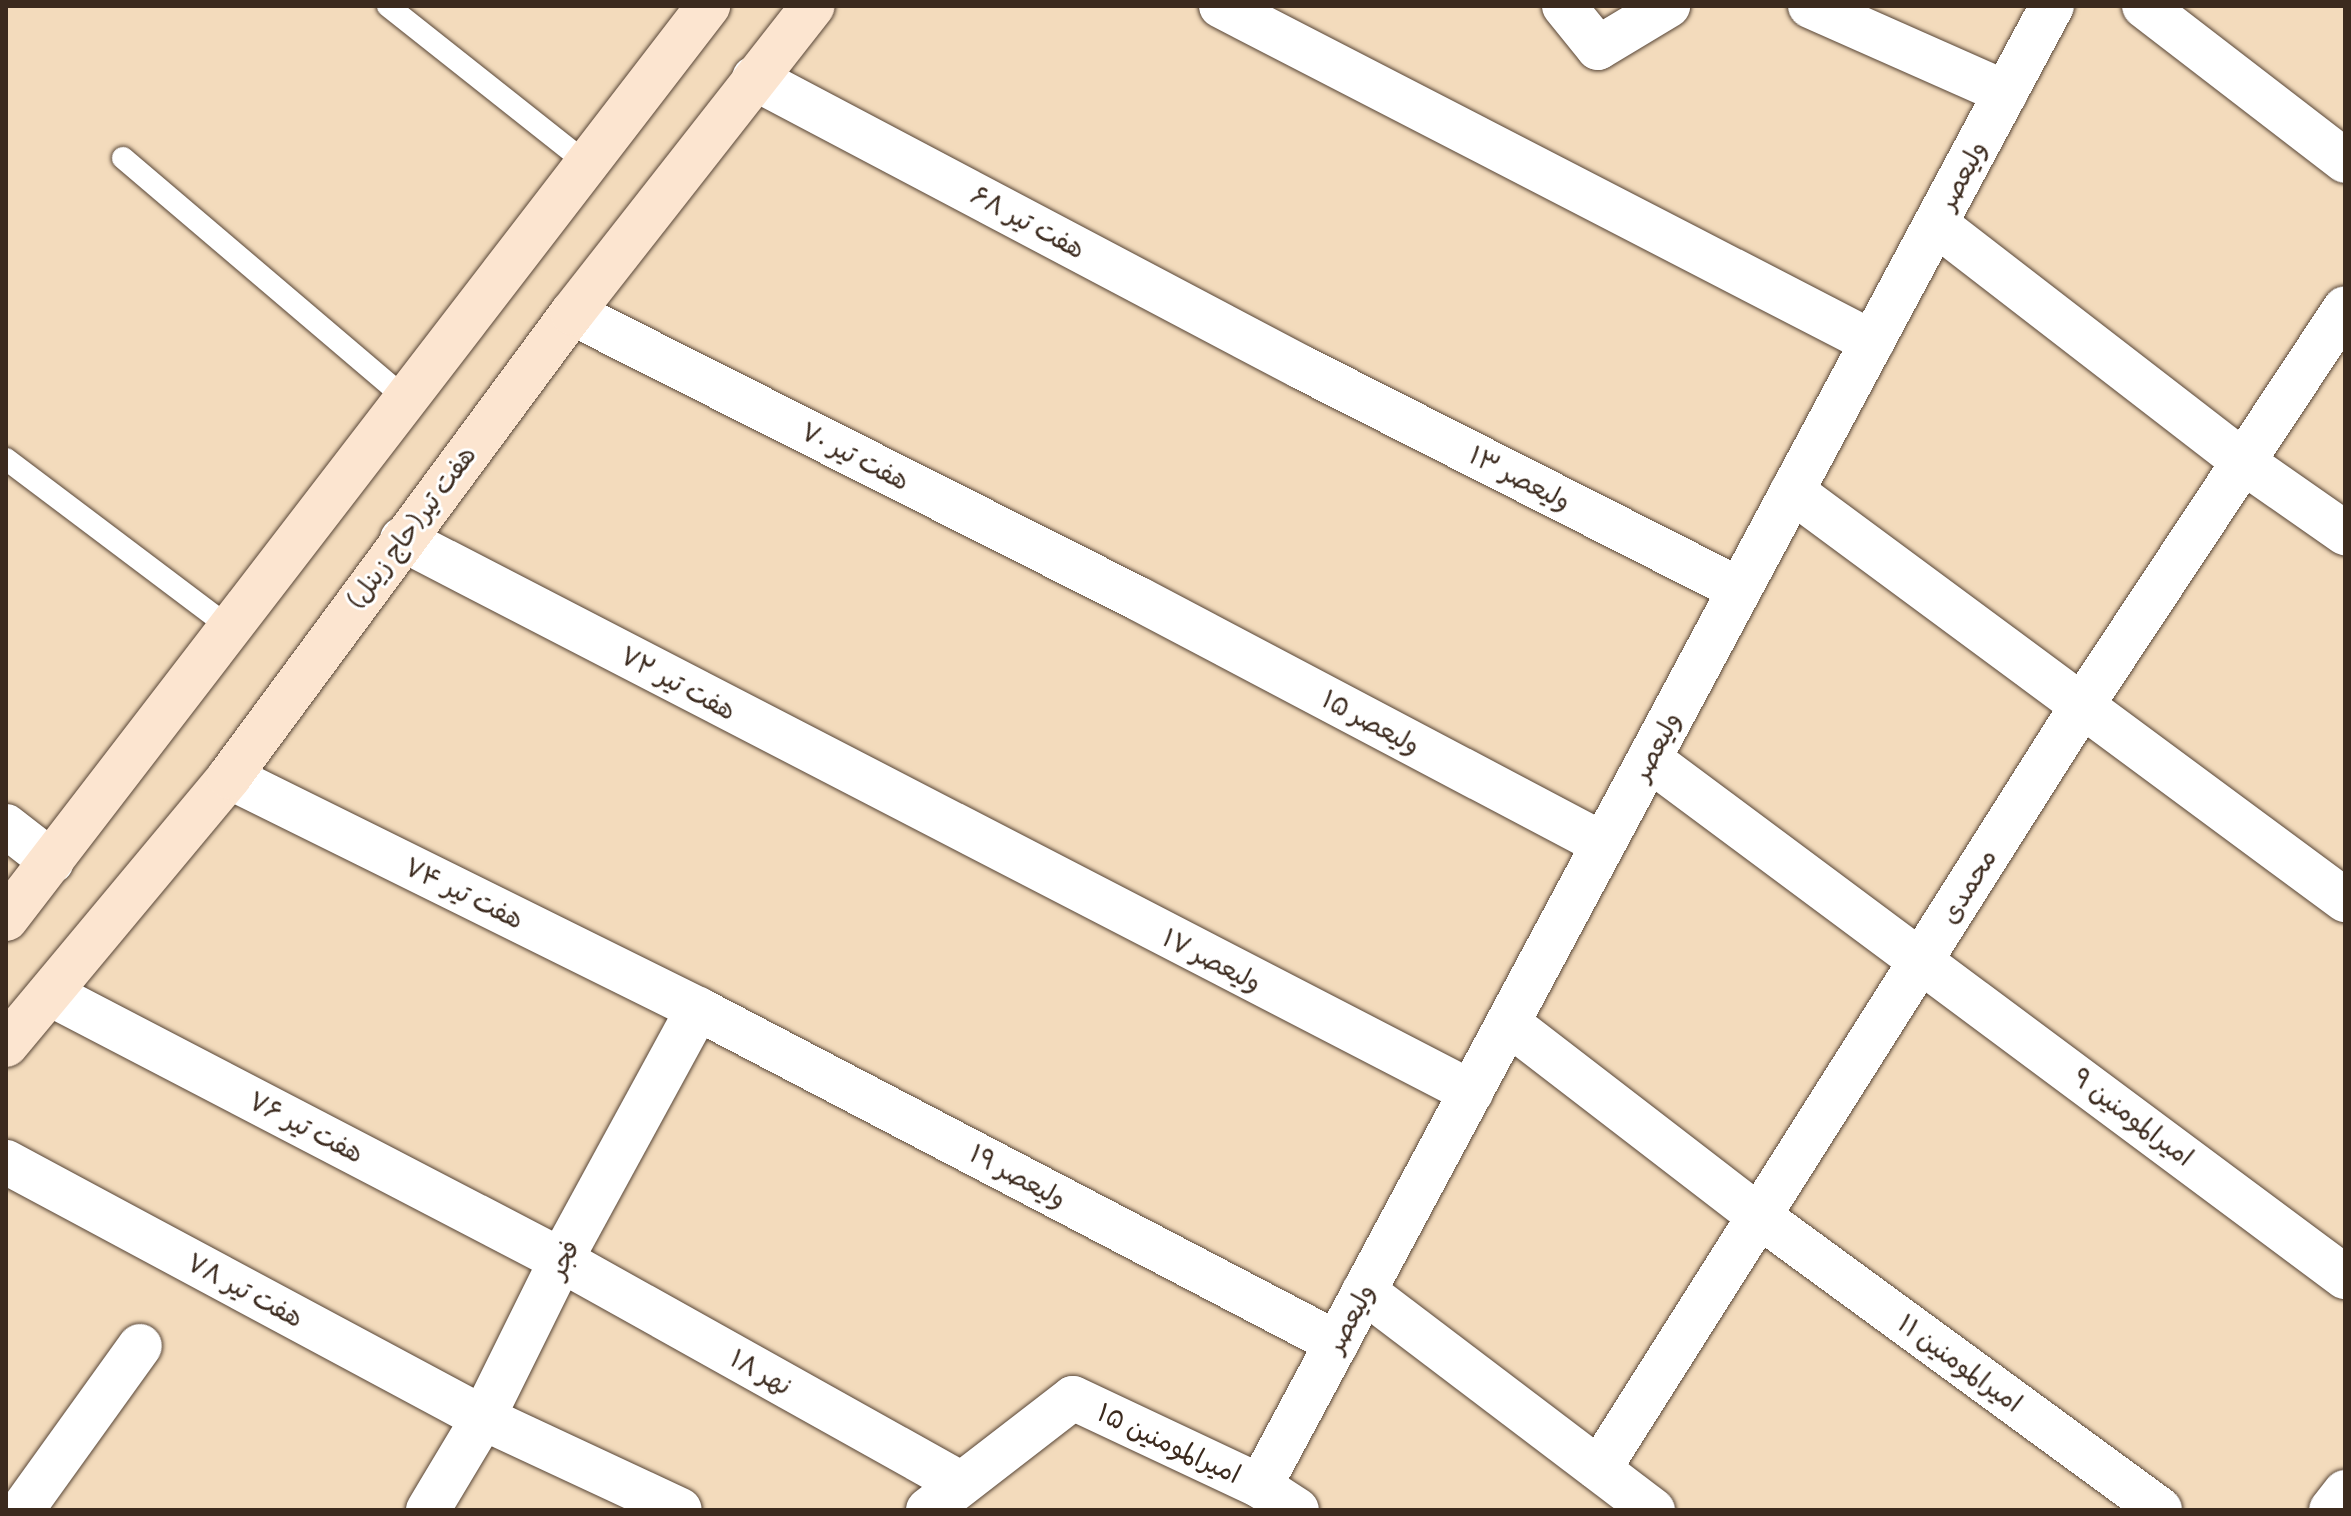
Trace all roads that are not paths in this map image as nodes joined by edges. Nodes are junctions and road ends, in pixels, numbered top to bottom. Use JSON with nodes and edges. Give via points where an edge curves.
{"nodes":[{"id":1,"x":388,"y":6,"type":"edge"},
{"id":2,"x":708,"y":6,"type":"edge"},
{"id":3,"x":813,"y":6,"type":"edge"},
{"id":4,"x":1221,"y":6,"type":"edge"},
{"id":5,"x":1564,"y":6,"type":"edge"},
{"id":6,"x":1668,"y":6,"type":"edge"},
{"id":7,"x":1810,"y":6,"type":"edge"},
{"id":8,"x":2052,"y":6,"type":"edge"},
{"id":9,"x":2144,"y":6,"type":"edge"},
{"id":10,"x":754,"y":78,"type":"junction"},
{"id":11,"x":2006,"y":93,"type":"junction"},
{"id":12,"x":123,"y":158,"type":"dead end"},
{"id":13,"x":2345,"y":161,"type":"edge"},
{"id":14,"x":586,"y":163,"type":"junction"},
{"id":15,"x":1936,"y":224,"type":"junction"},
{"id":16,"x":2345,"y":308,"type":"edge"},
{"id":17,"x":572,"y":313,"type":"junction"},
{"id":18,"x":1872,"y":342,"type":"junction"},
{"id":19,"x":1301,"y":367,"type":"joint"},
{"id":20,"x":407,"y":400,"type":"junction"},
{"id":21,"x":6,"y":459,"type":"edge"},
{"id":22,"x":2246,"y":464,"type":"junction"},
{"id":23,"x":1792,"y":491,"type":"junction"},
{"id":24,"x":2345,"y":533,"type":"edge"},
{"id":25,"x":402,"y":539,"type":"junction"},
{"id":26,"x":1740,"y":590,"type":"junction"},
{"id":27,"x":1139,"y":599,"type":"joint"},
{"id":28,"x":232,"y":629,"type":"junction"},
{"id":29,"x":2081,"y":707,"type":"junction"},
{"id":30,"x":1649,"y":759,"type":"junction"},
{"id":31,"x":229,"y":777,"type":"junction"},
{"id":32,"x":6,"y":826,"type":"edge"},
{"id":33,"x":954,"y":827,"type":"joint"},
{"id":34,"x":1603,"y":844,"type":"junction"},
{"id":35,"x":52,"y":862,"type":"junction"},
{"id":36,"x":2345,"y":900,"type":"edge"},
{"id":37,"x":6,"y":919,"type":"edge"},
{"id":38,"x":1922,"y":958,"type":"junction"},
{"id":39,"x":50,"y":994,"type":"junction"},
{"id":40,"x":698,"y":1009,"type":"junction"},
{"id":41,"x":1508,"y":1023,"type":"junction"},
{"id":42,"x":6,"y":1045,"type":"edge"},
{"id":43,"x":1471,"y":1092,"type":"junction"},
{"id":44,"x":6,"y":1162,"type":"edge"},
{"id":45,"x":1759,"y":1216,"type":"junction"},
{"id":46,"x":561,"y":1260,"type":"junction"},
{"id":47,"x":2345,"y":1277,"type":"edge"},
{"id":48,"x":1364,"y":1291,"type":"junction"},
{"id":49,"x":1337,"y":1343,"type":"junction"},
{"id":50,"x":140,"y":1346,"type":"dead end"},
{"id":51,"x":483,"y":1418,"type":"junction"},
{"id":52,"x":1599,"y":1469,"type":"junction"},
{"id":53,"x":1260,"y":1486,"type":"junction"},
{"id":54,"x":2345,"y":1492,"type":"edge"},
{"id":55,"x":945,"y":1497,"type":"edge"},
{"id":56,"x":22,"y":1510,"type":"edge"},
{"id":57,"x":428,"y":1510,"type":"edge"},
{"id":58,"x":680,"y":1510,"type":"edge"},
{"id":59,"x":1297,"y":1510,"type":"edge"},
{"id":60,"x":1653,"y":1510,"type":"edge"},
{"id":61,"x":2160,"y":1510,"type":"edge"},
{"id":62,"x":2331,"y":1510,"type":"edge"}],
"edges":[{"from":1,"to":14,"type":"lane"},
{"from":2,"to":14,"type":"main road"},
{"from":3,"to":10,"type":"main road","name":"هفت تیر(حاج زینل)"},
{"from":4,"to":18,"type":"street"},
{"from":5,"to":6,"type":"street","via":[[1598,48]]},
{"from":7,"to":11,"type":"street"},
{"from":8,"to":11,"type":"street","name":"ولیعصر"},
{"from":9,"to":13,"type":"street"},
{"from":10,"to":17,"type":"main road","name":"هفت تیر(حاج زینل)"},
{"from":10,"to":19,"type":"street","name":"هفت تیر ۶۸"},
{"from":11,"to":15,"type":"street","name":"ولیعصر"},
{"from":12,"to":20,"type":"lane"},
{"from":14,"to":20,"type":"main road"},
{"from":15,"to":18,"type":"street","name":"ولیعصر"},
{"from":15,"to":22,"type":"street"},
{"from":16,"to":22,"type":"street","name":"محمدی"},
{"from":17,"to":25,"type":"main road","name":"هفت تیر(حاج زینل)"},
{"from":17,"to":27,"type":"street","name":"هفت تیر ۷۰"},
{"from":18,"to":23,"type":"street","name":"ولیعصر"},
{"from":19,"to":26,"type":"street","name":"ولیعصر ۱۳"},
{"from":20,"to":28,"type":"main road"},
{"from":21,"to":28,"type":"lane"},
{"from":22,"to":24,"type":"street"},
{"from":22,"to":29,"type":"street","name":"محمدی"},
{"from":23,"to":26,"type":"street","name":"ولیعصر"},
{"from":23,"to":29,"type":"street"},
{"from":25,"to":31,"type":"main road","name":"هفت تیر(حاج زینل)"},
{"from":25,"to":33,"type":"street","name":"هفت تیر ۷۲"},
{"from":26,"to":30,"type":"street","name":"ولیعصر"},
{"from":27,"to":34,"type":"street","name":"ولیعصر ۱۵"},
{"from":28,"to":35,"type":"main road"},
{"from":29,"to":36,"type":"street"},
{"from":29,"to":38,"type":"street","name":"محمدی"},
{"from":30,"to":34,"type":"street","name":"ولیعصر"},
{"from":30,"to":38,"type":"street","name":"امیرالمومنین ۹"},
{"from":31,"to":39,"type":"main road","name":"هفت تیر(حاج زینل)"},
{"from":31,"to":40,"type":"street","name":"هفت تیر ۷۴"},
{"from":32,"to":35,"type":"street"},
{"from":33,"to":43,"type":"street","name":"ولیعصر ۱۷"},
{"from":34,"to":41,"type":"street","name":"ولیعصر"},
{"from":35,"to":37,"type":"main road"},
{"from":38,"to":45,"type":"street","name":"محمدی"},
{"from":38,"to":47,"type":"street","name":"امیرالمومنین ۹"},
{"from":39,"to":42,"type":"main road","name":"هفت تیر(حاج زینل)"},
{"from":39,"to":46,"type":"street","name":"هفت تیر ۷۶"},
{"from":40,"to":46,"type":"street","name":"فجر"},
{"from":40,"to":49,"type":"street","name":"ولیعصر ۱۹"},
{"from":41,"to":43,"type":"street","name":"ولیعصر"},
{"from":41,"to":45,"type":"street","name":"امیرالمومنین ۱۱"},
{"from":43,"to":48,"type":"street","name":"ولیعصر"},
{"from":44,"to":51,"type":"street","name":"هفت تیر ۷۸"},
{"from":45,"to":52,"type":"street","name":"محمدی"},
{"from":45,"to":61,"type":"street","name":"امیرالمومنین ۱۱"},
{"from":46,"to":51,"type":"street","name":"فجر"},
{"from":46,"to":55,"type":"street","name":"نهر ۱۸"},
{"from":48,"to":49,"type":"street","name":"ولیعصر"},
{"from":48,"to":52,"type":"street"},
{"from":49,"to":53,"type":"street","name":"ولیعصر"},
{"from":50,"to":56,"type":"street"},
{"from":51,"to":57,"type":"street","name":"فجر"},
{"from":51,"to":58,"type":"street","name":"هفت تیر ۷۸"},
{"from":52,"to":60,"type":"street"},
{"from":53,"to":55,"type":"street","name":"امیرالمومنین ۱۵","via":[[1073,1398]]},
{"from":53,"to":59,"type":"street","name":"امیرالمومنین ۱۵"},
{"from":54,"to":62,"type":"street"}]}
